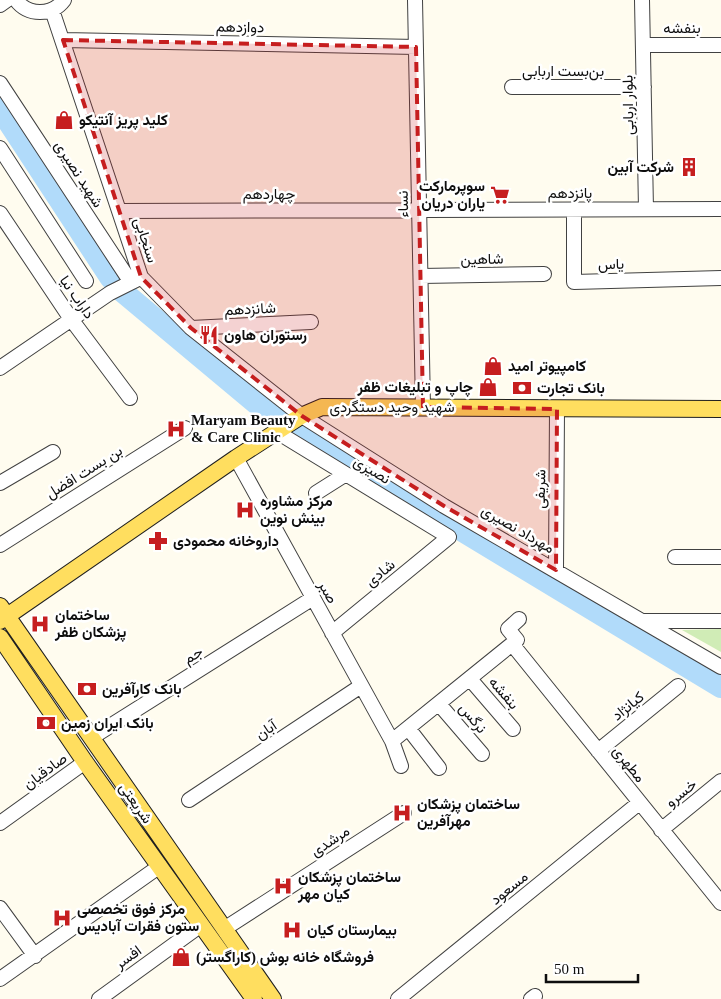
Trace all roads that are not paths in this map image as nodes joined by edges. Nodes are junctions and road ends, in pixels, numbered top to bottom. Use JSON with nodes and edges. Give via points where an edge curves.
{"nodes":[{"id":1,"x":7,"y":0,"type":"edge"},
{"id":2,"x":16,"y":0,"type":"edge"},
{"id":3,"x":64,"y":0,"type":"edge"},
{"id":4,"x":415,"y":0,"type":"edge"},
{"id":5,"x":642,"y":0,"type":"edge"},
{"id":6,"x":0,"y":5,"type":"edge"},
{"id":7,"x":52,"y":10,"type":"junction"},
{"id":8,"x":63,"y":40,"type":"junction"},
{"id":9,"x":721,"y":44,"type":"edge"},
{"id":10,"x":643,"y":45,"type":"junction"},
{"id":11,"x":416,"y":47,"type":"junction"},
{"id":12,"x":0,"y":84,"type":"edge"},
{"id":13,"x":512,"y":87,"type":"dead end"},
{"id":14,"x":644,"y":87,"type":"junction"},
{"id":15,"x":0,"y":148,"type":"edge"},
{"id":16,"x":574,"y":209,"type":"junction"},
{"id":17,"x":646,"y":209,"type":"junction"},
{"id":18,"x":721,"y":209,"type":"edge"},
{"id":19,"x":120,"y":210,"type":"junction"},
{"id":20,"x":419,"y":210,"type":"junction"},
{"id":21,"x":0,"y":213,"type":"edge"},
{"id":22,"x":544,"y":274,"type":"dead end"},
{"id":23,"x":421,"y":276,"type":"junction"},
{"id":24,"x":721,"y":278,"type":"edge"},
{"id":25,"x":135,"y":280,"type":"junction"},
{"id":26,"x":86,"y":281,"type":"dead end"},
{"id":27,"x":71,"y":319,"type":"junction"},
{"id":28,"x":311,"y":322,"type":"dead end"},
{"id":29,"x":190,"y":328,"type":"junction"},
{"id":30,"x":0,"y":368,"type":"edge"},
{"id":31,"x":130,"y":398,"type":"dead end"},
{"id":32,"x":423,"y":407,"type":"junction"},
{"id":33,"x":558,"y":409,"type":"junction"},
{"id":34,"x":721,"y":409,"type":"edge"},
{"id":35,"x":290,"y":424,"type":"junction"},
{"id":36,"x":185,"y":428,"type":"dead end"},
{"id":37,"x":52,"y":452,"type":"dead end"},
{"id":38,"x":236,"y":458,"type":"junction"},
{"id":39,"x":346,"y":474,"type":"junction"},
{"id":40,"x":0,"y":483,"type":"edge"},
{"id":41,"x":316,"y":493,"type":"dead end"},
{"id":42,"x":449,"y":537,"type":"joint"},
{"id":43,"x":0,"y":545,"type":"edge"},
{"id":44,"x":675,"y":557,"type":"dead end"},
{"id":45,"x":721,"y":557,"type":"edge"},
{"id":46,"x":556,"y":570,"type":"junction"},
{"id":47,"x":313,"y":598,"type":"junction"},
{"id":48,"x":2,"y":612,"type":"edge"},
{"id":49,"x":519,"y":619,"type":"dead end"},
{"id":50,"x":644,"y":621,"type":"junction"},
{"id":51,"x":721,"y":621,"type":"edge"},
{"id":52,"x":332,"y":634,"type":"junction"},
{"id":53,"x":0,"y":637,"type":"edge"},
{"id":54,"x":512,"y":644,"type":"junction"},
{"id":55,"x":721,"y":667,"type":"edge"},
{"id":56,"x":470,"y":678,"type":"junction"},
{"id":57,"x":361,"y":686,"type":"junction"},
{"id":58,"x":678,"y":686,"type":"dead end"},
{"id":59,"x":439,"y":704,"type":"junction"},
{"id":60,"x":408,"y":728,"type":"junction"},
{"id":61,"x":513,"y":729,"type":"dead end"},
{"id":62,"x":91,"y":738,"type":"junction"},
{"id":63,"x":392,"y":741,"type":"junction"},
{"id":64,"x":598,"y":751,"type":"junction"},
{"id":65,"x":482,"y":754,"type":"dead end"},
{"id":66,"x":85,"y":762,"type":"junction"},
{"id":67,"x":401,"y":766,"type":"dead end"},
{"id":68,"x":439,"y":768,"type":"dead end"},
{"id":69,"x":721,"y":782,"type":"edge"},
{"id":70,"x":189,"y":800,"type":"dead end"},
{"id":71,"x":639,"y":803,"type":"junction"},
{"id":72,"x":404,"y":813,"type":"dead end"},
{"id":73,"x":0,"y":823,"type":"edge"},
{"id":74,"x":661,"y":830,"type":"junction"},
{"id":75,"x":160,"y":866,"type":"junction"},
{"id":76,"x":721,"y":903,"type":"edge"},
{"id":77,"x":0,"y":908,"type":"edge"},
{"id":78,"x":201,"y":925,"type":"junction"},
{"id":79,"x":224,"y":929,"type":"junction"},
{"id":80,"x":35,"y":956,"type":"junction"},
{"id":81,"x":0,"y":979,"type":"edge"},
{"id":82,"x":99,"y":999,"type":"edge"},
{"id":83,"x":254,"y":999,"type":"edge"},
{"id":84,"x":273,"y":999,"type":"edge"},
{"id":85,"x":398,"y":999,"type":"edge"}],
"edges":[{"from":1,"to":6,"type":"street"},
{"from":2,"to":7,"type":"street","via":[[34,12]]},
{"from":3,"to":7,"type":"street"},
{"from":4,"to":11,"type":"street","name":"نساء"},
{"from":5,"to":10,"type":"street","name":"بلوار اربابی"},
{"from":7,"to":8,"type":"street","name":"سنجابی"},
{"from":8,"to":11,"type":"street","name":"دوازدهم"},
{"from":8,"to":19,"type":"street","name":"سنجابی"},
{"from":9,"to":10,"type":"street","name":"بنفشه"},
{"from":10,"to":14,"type":"street","name":"بلوار اربابی"},
{"from":11,"to":20,"type":"street","name":"نساء"},
{"from":12,"to":25,"type":"street","name":"شهید نصیری"},
{"from":13,"to":14,"type":"street","name":"بن‌بست اربابی"},
{"from":14,"to":17,"type":"street","name":"بلوار اربابی"},
{"from":15,"to":26,"type":"street"},
{"from":16,"to":17,"type":"street","name":"پانزدهم"},
{"from":16,"to":20,"type":"street","name":"پانزدهم"},
{"from":16,"to":24,"type":"street","name":"یاس","via":[[574,282]]},
{"from":17,"to":18,"type":"street","name":"پانزدهم"},
{"from":19,"to":20,"type":"street","name":"چهاردهم"},
{"from":19,"to":25,"type":"street","name":"سنجابی"},
{"from":20,"to":23,"type":"street","name":"نساء"},
{"from":21,"to":27,"type":"street","name":"داراب نیا"},
{"from":22,"to":23,"type":"street","name":"شاهین"},
{"from":23,"to":32,"type":"street","name":"نساء"},
{"from":25,"to":27,"type":"street"},
{"from":25,"to":29,"type":"street","name":"سنجابی"},
{"from":27,"to":30,"type":"street"},
{"from":27,"to":31,"type":"street","name":"داراب نیا"},
{"from":28,"to":29,"type":"street","name":"شانزدهم"},
{"from":29,"to":35,"type":"street","name":"سنجابی"},
{"from":32,"to":33,"type":"main road","name":"شهید وحید دستگردی"},
{"from":32,"to":35,"type":"main road","name":"شهید وحید دستگردی","via":[[322,407]]},
{"from":33,"to":34,"type":"main road","name":"شهید وحید دستگردی"},
{"from":33,"to":46,"type":"street","name":"شریفی"},
{"from":35,"to":38,"type":"main road","name":"شهید وحید دستگردی"},
{"from":35,"to":39,"type":"street","name":"نصیری"},
{"from":35,"to":46,"type":"street","name":"مهرداد نصیری"},
{"from":36,"to":43,"type":"street","name":"بن بست افضل"},
{"from":37,"to":40,"type":"street"},
{"from":38,"to":47,"type":"street","name":"صبر"},
{"from":38,"to":48,"type":"main road","name":"شهید وحید دستگردی","via":[[33,599]]},
{"from":39,"to":41,"type":"street"},
{"from":39,"to":42,"type":"street","name":"نصیری"},
{"from":42,"to":52,"type":"street","name":"شادی"},
{"from":44,"to":45,"type":"street"},
{"from":46,"to":50,"type":"street","name":"مهرداد نصیری"},
{"from":47,"to":52,"type":"street","name":"صبر"},
{"from":47,"to":62,"type":"street","name":"جم"},
{"from":48,"to":62,"type":"main road","name":"شریعتی"},
{"from":49,"to":54,"type":"street","via":[[508,629],[517,640]]},
{"from":50,"to":51,"type":"street"},
{"from":50,"to":55,"type":"street","name":"مهرداد نصیری"},
{"from":52,"to":57,"type":"street","name":"صبر"},
{"from":53,"to":66,"type":"main road","name":"شریعتی"},
{"from":54,"to":56,"type":"street"},
{"from":54,"to":64,"type":"street","name":"مطهری"},
{"from":56,"to":59,"type":"street"},
{"from":56,"to":61,"type":"street","name":"بنفشه"},
{"from":57,"to":63,"type":"street","name":"صبر"},
{"from":57,"to":70,"type":"street","name":"آبان"},
{"from":58,"to":64,"type":"street","name":"کیانژاد"},
{"from":59,"to":60,"type":"street"},
{"from":59,"to":65,"type":"street","name":"نرگس"},
{"from":60,"to":63,"type":"street"},
{"from":60,"to":68,"type":"street"},
{"from":62,"to":79,"type":"main road","name":"شریعتی"},
{"from":63,"to":67,"type":"street","name":"صبر"},
{"from":64,"to":71,"type":"street","name":"مطهری"},
{"from":66,"to":73,"type":"street","name":"صادقیان"},
{"from":66,"to":75,"type":"main road","name":"شریعتی"},
{"from":69,"to":74,"type":"street","name":"خسرو"},
{"from":71,"to":74,"type":"street","name":"مطهری"},
{"from":71,"to":85,"type":"street","name":"مسعود"},
{"from":72,"to":79,"type":"street","name":"مرشدی"},
{"from":74,"to":76,"type":"street","name":"مطهری"},
{"from":75,"to":78,"type":"main road","name":"شریعتی"},
{"from":75,"to":80,"type":"street"},
{"from":77,"to":80,"type":"street"},
{"from":78,"to":82,"type":"street","name":"افسر"},
{"from":78,"to":83,"type":"main road","name":"شریعتی"},
{"from":79,"to":84,"type":"main road","name":"شریعتی"},
{"from":80,"to":81,"type":"street"}]}
